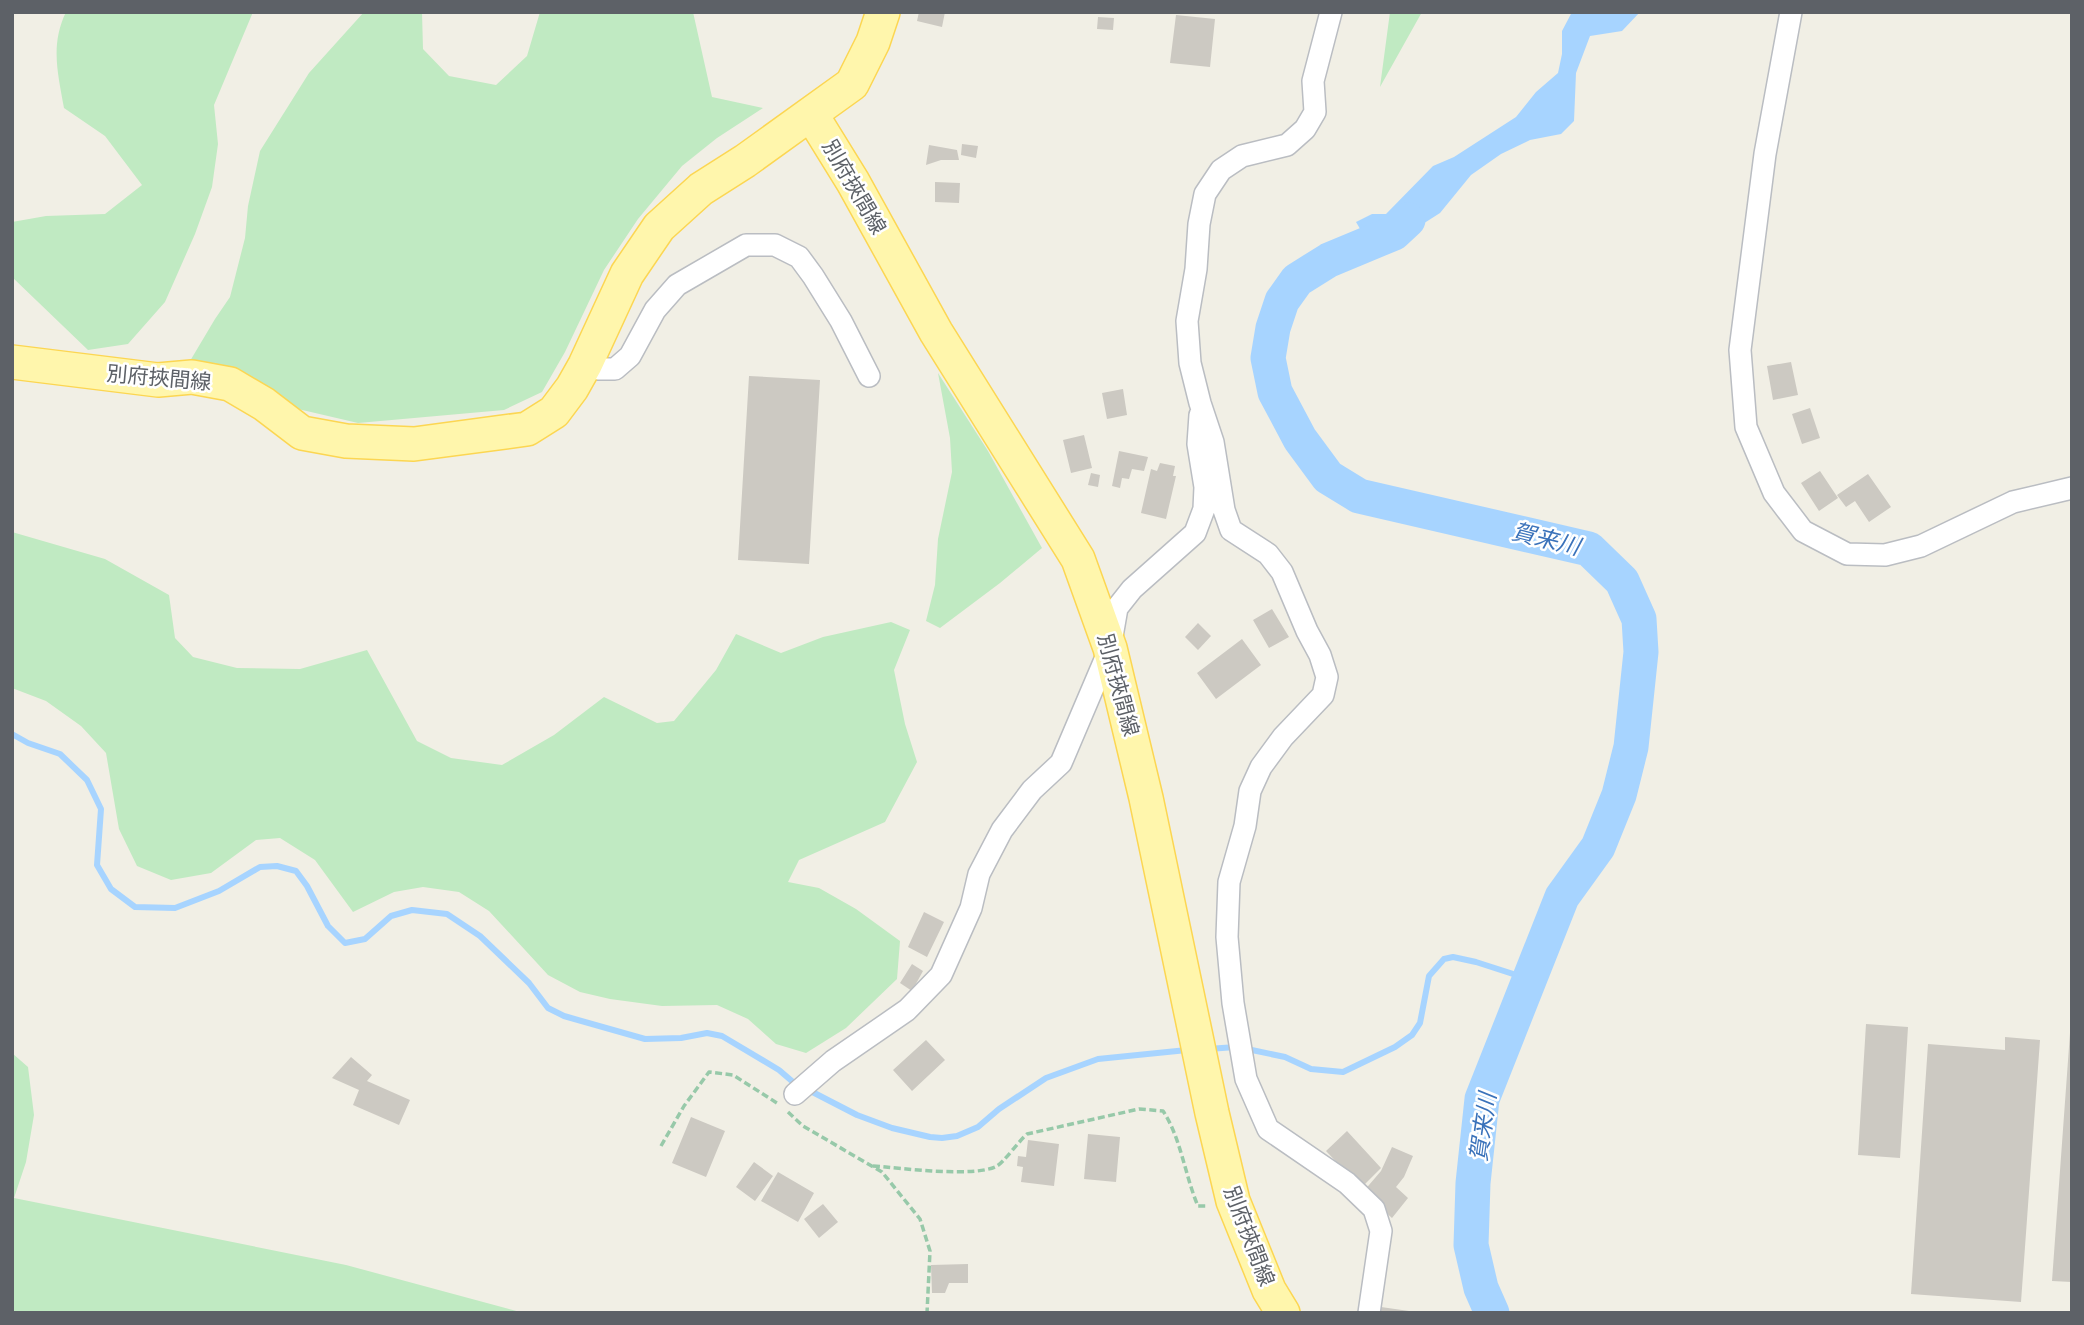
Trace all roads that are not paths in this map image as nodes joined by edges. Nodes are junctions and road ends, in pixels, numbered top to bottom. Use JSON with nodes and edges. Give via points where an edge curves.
{"nodes":[{"id":1,"x":883,"y":12,"type":"edge"},
{"id":2,"x":1331,"y":12,"type":"edge"},
{"id":3,"x":1791,"y":12,"type":"edge"},
{"id":4,"x":811,"y":114,"type":"junction"},
{"id":5,"x":12,"y":362,"type":"edge"},
{"id":6,"x":585,"y":365,"type":"junction"},
{"id":7,"x":869,"y":376,"type":"dead end"},
{"id":8,"x":1200,"y":403,"type":"junction"},
{"id":9,"x":2072,"y":488,"type":"edge"},
{"id":10,"x":1110,"y":648,"type":"junction"},
{"id":11,"x":794,"y":1094,"type":"dead end"},
{"id":12,"x":1283,"y":1313,"type":"edge"},
{"id":13,"x":1369,"y":1313,"type":"edge"}],
"edges":[{"from":1,"to":4,"type":"main road","name":"別府挾間線","via":[[852,84]]},
{"from":2,"to":8,"type":"street","via":[[1313,81],[1315,111],[1305,129],[1287,145],[1242,156],[1222,170],[1205,194],[1187,321],[1190,363]]},
{"from":3,"to":9,"type":"street","via":[[1765,154],[1740,350],[1746,428],[1774,493],[1803,531],[1847,554],[1885,555],[1922,546],[2012,502]]},
{"from":4,"to":6,"type":"main road","name":"別府挾間線","via":[[701,189],[659,228],[627,274]]},
{"from":4,"to":10,"type":"main road","name":"別府挾間線","via":[[936,332],[1078,559]]},
{"from":5,"to":6,"type":"main road","name":"別府挾間線","via":[[230,384],[302,433],[346,441],[414,444],[527,429],[554,412]]},
{"from":6,"to":7,"type":"street","via":[[615,369],[630,356],[655,310],[677,285],[746,245],[775,245],[799,257],[813,276]]},
{"from":8,"to":10,"type":"street","via":[[1198,444],[1205,509],[1195,533],[1117,608]]},
{"from":8,"to":13,"type":"street","via":[[1231,530],[1268,554],[1282,572],[1327,677],[1323,695],[1261,767],[1250,791],[1229,882],[1227,937],[1233,1003],[1247,1079],[1268,1129],[1347,1182],[1374,1209],[1381,1231]]},
{"from":10,"to":11,"type":"street","via":[[1061,763],[1032,790],[1002,830],[979,874],[971,908],[941,975],[907,1010]]},
{"from":10,"to":12,"type":"main road","name":"別府挾間線","via":[[1233,1201]]}]}
